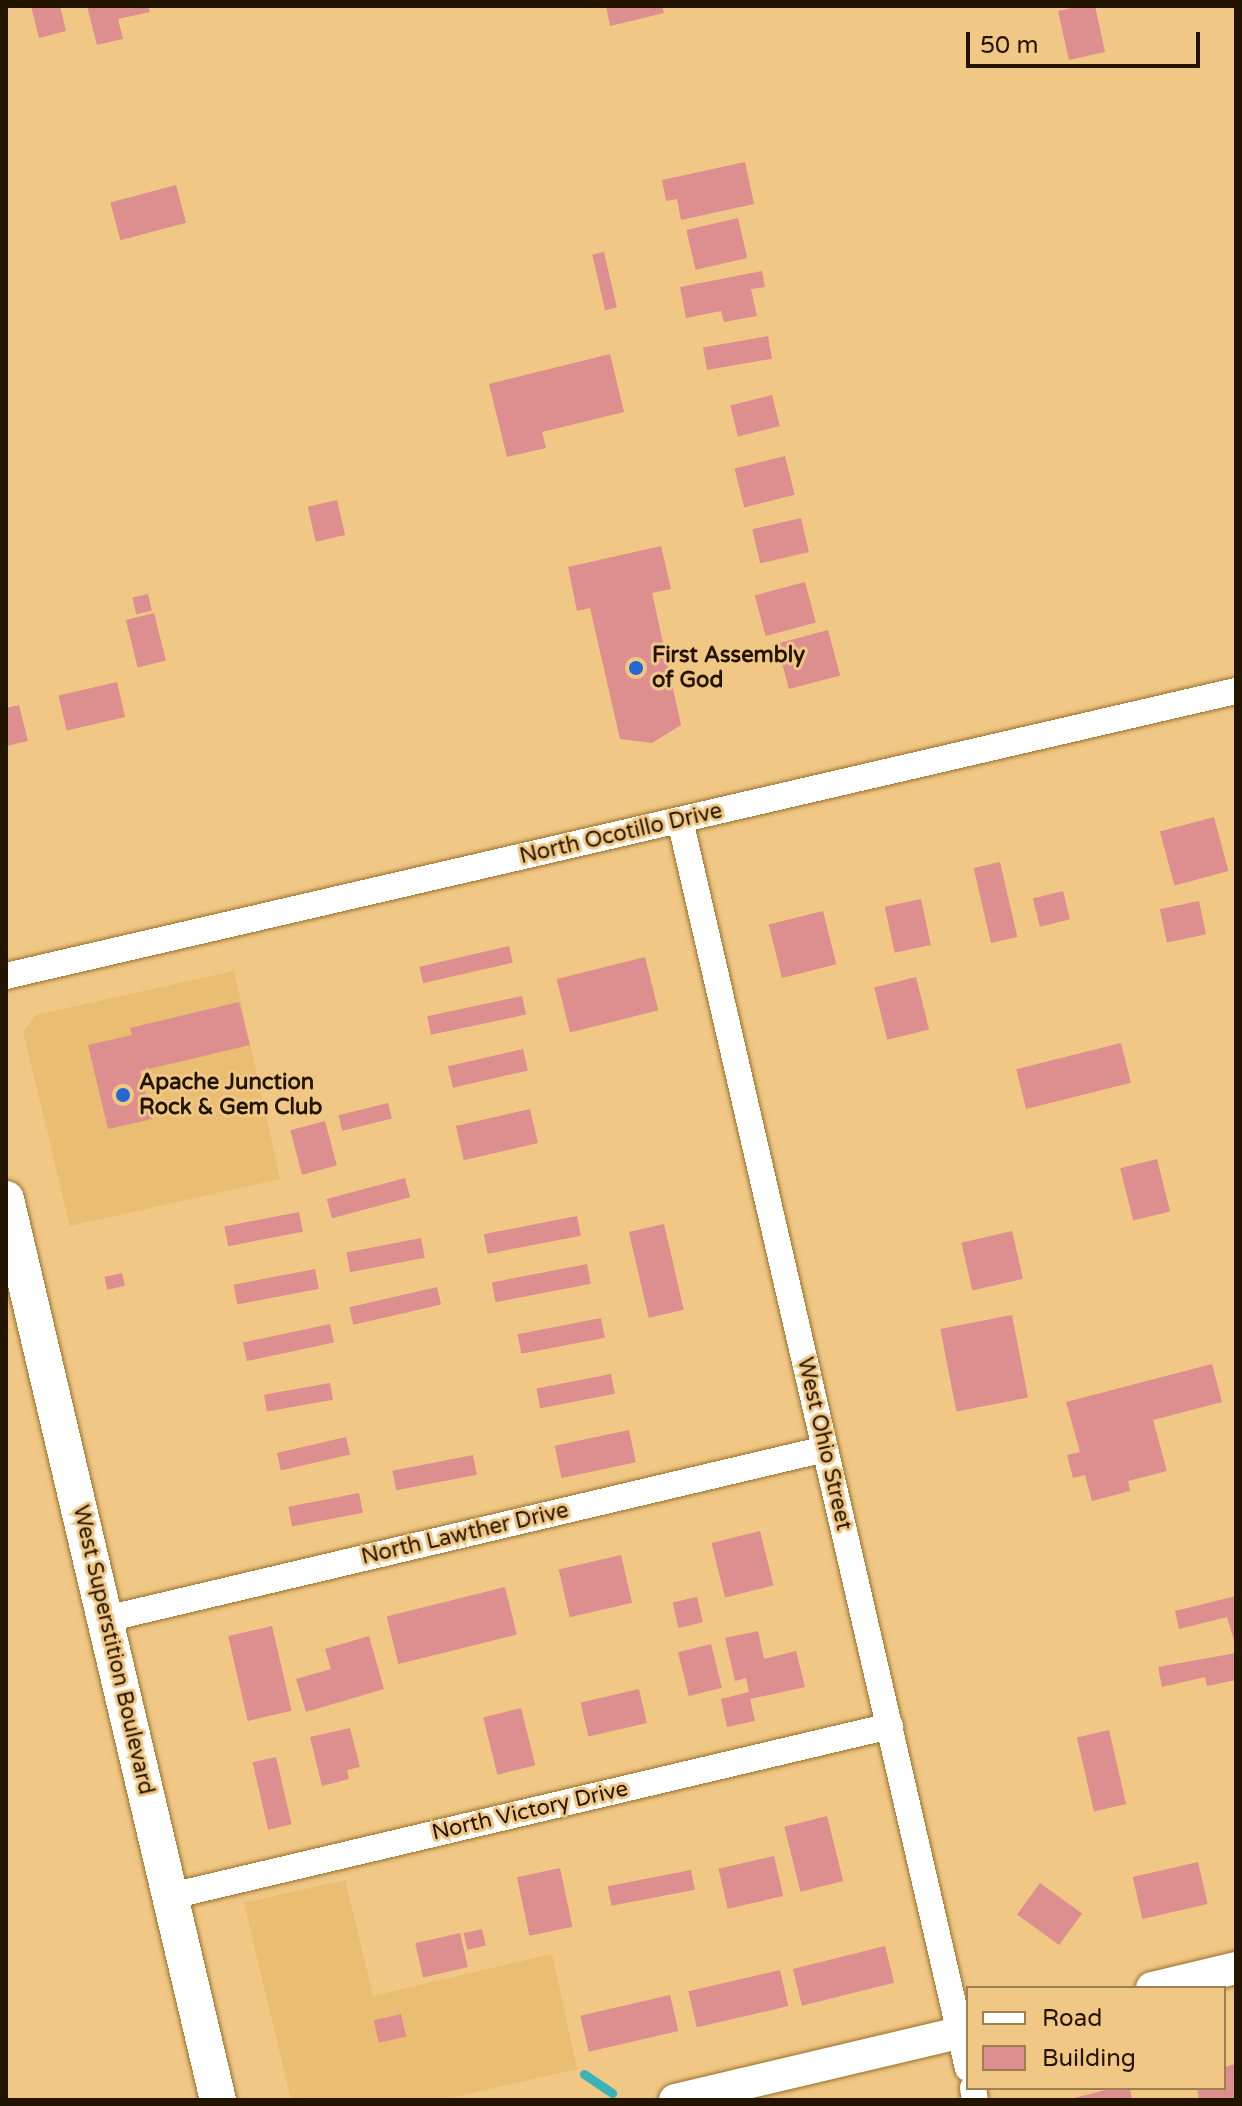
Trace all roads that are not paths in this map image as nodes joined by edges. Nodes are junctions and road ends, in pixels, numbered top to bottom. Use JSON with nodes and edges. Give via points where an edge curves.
{"nodes":[{"id":1,"x":1236,"y":691,"type":"edge"},
{"id":2,"x":680,"y":820,"type":"junction"},
{"id":3,"x":6,"y":976,"type":"edge"},
{"id":4,"x":6,"y":1199,"type":"edge"},
{"id":5,"x":16,"y":1284,"type":"edge"},
{"id":6,"x":825,"y":1449,"type":"junction"},
{"id":7,"x":106,"y":1619,"type":"junction"},
{"id":8,"x":890,"y":1726,"type":"junction"},
{"id":9,"x":171,"y":1896,"type":"junction"},
{"id":10,"x":1236,"y":1968,"type":"edge"},
{"id":11,"x":1160,"y":1986,"type":"edge"},
{"id":12,"x":964,"y":2032,"type":"edge"},
{"id":13,"x":218,"y":2100,"type":"edge"},
{"id":14,"x":675,"y":2100,"type":"edge"}],
"edges":[{"from":1,"to":2,"type":"street","name":"North Ocotillo Drive"},
{"from":2,"to":3,"type":"street","name":"North Ocotillo Drive"},
{"from":2,"to":6,"type":"street","name":"West Ohio Street"},
{"from":4,"to":5,"type":"main road","name":"West Superstition Boulevard"},
{"from":5,"to":7,"type":"main road","name":"West Superstition Boulevard"},
{"from":6,"to":7,"type":"street","name":"North Lawther Drive"},
{"from":6,"to":8,"type":"street","name":"West Ohio Street"},
{"from":7,"to":9,"type":"main road","name":"West Superstition Boulevard"},
{"from":8,"to":9,"type":"street","name":"North Victory Drive"},
{"from":8,"to":12,"type":"street","name":"West Ohio Street"},
{"from":9,"to":13,"type":"main road","name":"West Superstition Boulevard"},
{"from":10,"to":11,"type":"street"},
{"from":12,"to":14,"type":"street"}]}
